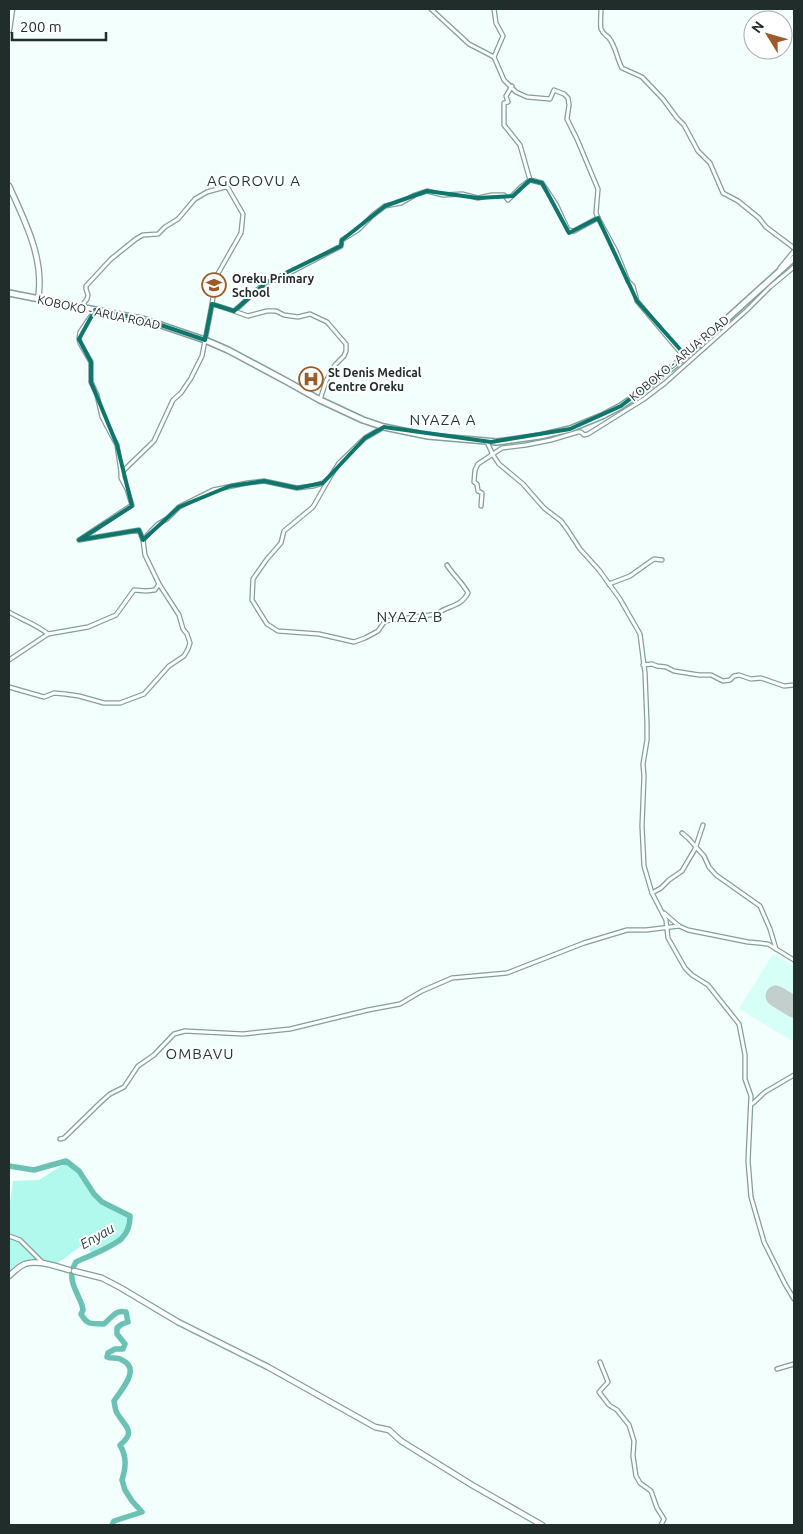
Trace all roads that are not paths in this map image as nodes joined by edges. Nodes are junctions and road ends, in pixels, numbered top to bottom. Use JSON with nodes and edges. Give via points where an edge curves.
{"nodes":[{"id":1,"x":12,"y":9,"type":"edge"},
{"id":2,"x":432,"y":9,"type":"edge"},
{"id":3,"x":494,"y":9,"type":"edge"},
{"id":4,"x":601,"y":9,"type":"edge"},
{"id":5,"x":9,"y":30,"type":"edge"},
{"id":6,"x":494,"y":57,"type":"junction"},
{"id":7,"x":512,"y":86,"type":"junction"},
{"id":8,"x":530,"y":180,"type":"junction"},
{"id":9,"x":9,"y":186,"type":"edge"},
{"id":10,"x":598,"y":218,"type":"junction"},
{"id":11,"x":794,"y":249,"type":"edge"},
{"id":12,"x":794,"y":258,"type":"edge"},
{"id":13,"x":794,"y":267,"type":"edge"},
{"id":14,"x":772,"y":277,"type":"junction"},
{"id":15,"x":9,"y":293,"type":"edge"},
{"id":16,"x":38,"y":299,"type":"junction"},
{"id":17,"x":212,"y":304,"type":"junction"},
{"id":18,"x":81,"y":307,"type":"junction"},
{"id":19,"x":95,"y":310,"type":"junction"},
{"id":20,"x":234,"y":311,"type":"junction"},
{"id":21,"x":205,"y":340,"type":"junction"},
{"id":22,"x":686,"y":356,"type":"junction"},
{"id":23,"x":320,"y":400,"type":"junction"},
{"id":24,"x":384,"y":427,"type":"junction"},
{"id":25,"x":487,"y":442,"type":"junction"},
{"id":26,"x":493,"y":455,"type":"junction"},
{"id":27,"x":121,"y":473,"type":"junction"},
{"id":28,"x":330,"y":477,"type":"junction"},
{"id":29,"x":482,"y":506,"type":"dead end"},
{"id":30,"x":143,"y":540,"type":"junction"},
{"id":31,"x":662,"y":560,"type":"dead end"},
{"id":32,"x":447,"y":565,"type":"dead end"},
{"id":33,"x":159,"y":584,"type":"junction"},
{"id":34,"x":609,"y":584,"type":"junction"},
{"id":35,"x":9,"y":612,"type":"edge"},
{"id":36,"x":48,"y":634,"type":"junction"},
{"id":37,"x":9,"y":660,"type":"edge"},
{"id":38,"x":643,"y":665,"type":"junction"},
{"id":39,"x":794,"y":685,"type":"edge"},
{"id":40,"x":9,"y":687,"type":"edge"},
{"id":41,"x":703,"y":825,"type":"dead end"},
{"id":42,"x":682,"y":834,"type":"dead end"},
{"id":43,"x":696,"y":847,"type":"junction"},
{"id":44,"x":652,"y":893,"type":"junction"},
{"id":45,"x":659,"y":907,"type":"junction"},
{"id":46,"x":679,"y":926,"type":"junction"},
{"id":47,"x":666,"y":928,"type":"junction"},
{"id":48,"x":776,"y":949,"type":"junction"},
{"id":49,"x":794,"y":960,"type":"edge"},
{"id":50,"x":794,"y":1075,"type":"edge"},
{"id":51,"x":750,"y":1106,"type":"junction"},
{"id":52,"x":60,"y":1139,"type":"dead end"},
{"id":53,"x":9,"y":1236,"type":"edge"},
{"id":54,"x":44,"y":1264,"type":"junction"},
{"id":55,"x":9,"y":1276,"type":"edge"},
{"id":56,"x":794,"y":1299,"type":"edge"},
{"id":57,"x":600,"y":1362,"type":"dead end"},
{"id":58,"x":794,"y":1364,"type":"edge"},
{"id":59,"x":777,"y":1369,"type":"dead end"},
{"id":60,"x":542,"y":1525,"type":"edge"},
{"id":61,"x":661,"y":1525,"type":"edge"}],
"edges":[{"from":1,"to":5,"type":"street"},
{"from":2,"to":6,"type":"street","via":[[469,44]]},
{"from":3,"to":6,"type":"street","via":[[496,23],[503,36]]},
{"from":4,"to":11,"type":"street","via":[[601,28],[617,52],[622,68],[642,77],[664,98],[710,164],[723,194],[738,200],[766,228]]},
{"from":6,"to":7,"type":"street","via":[[504,80]]},
{"from":7,"to":8,"type":"street","via":[[506,96],[508,102],[504,103],[504,125],[520,145]]},
{"from":7,"to":10,"type":"street","via":[[527,97],[550,99],[554,90],[568,98],[567,118],[598,189]]},
{"from":8,"to":10,"type":"street","via":[[542,184],[568,230],[574,231]]},
{"from":8,"to":20,"type":"street","via":[[508,200],[504,195],[478,198],[427,191],[401,203],[385,206],[342,240],[341,246],[267,282]]},
{"from":9,"to":16,"type":"street","via":[[33,244],[40,276]]},
{"from":10,"to":22,"type":"street","via":[[637,301]]},
{"from":11,"to":14,"type":"street"},
{"from":12,"to":14,"type":"main road","name":"KOBOKO - ARUA ROAD"},
{"from":13,"to":26,"type":"street","via":[[665,383],[588,434],[578,432],[502,448]]},
{"from":14,"to":22,"type":"main road","name":"KOBOKO - ARUA ROAD"},
{"from":15,"to":16,"type":"main road","name":"KOBOKO - ARUA ROAD"},
{"from":16,"to":18,"type":"main road","name":"KOBOKO - ARUA ROAD"},
{"from":17,"to":18,"type":"street","via":[[216,277],[241,233],[243,214],[225,187],[200,196],[158,234],[141,236],[118,252],[86,286],[87,299]]},
{"from":17,"to":20,"type":"street"},
{"from":17,"to":21,"type":"street"},
{"from":18,"to":19,"type":"main road","name":"KOBOKO - ARUA ROAD"},
{"from":19,"to":21,"type":"main road","name":"KOBOKO - ARUA ROAD","via":[[146,320]]},
{"from":19,"to":27,"type":"street","via":[[79,339],[91,362],[91,382],[102,417],[117,445]]},
{"from":20,"to":23,"type":"street","via":[[248,316],[267,310],[298,317],[310,314],[327,322],[346,344],[346,351],[326,381]]},
{"from":21,"to":23,"type":"main road","name":"KOBOKO - ARUA ROAD"},
{"from":21,"to":27,"type":"street","via":[[200,360],[174,400],[154,441]]},
{"from":22,"to":25,"type":"main road","name":"KOBOKO - ARUA ROAD","via":[[644,390],[602,416],[570,429],[540,436]]},
{"from":23,"to":24,"type":"main road","name":"KOBOKO - ARUA ROAD"},
{"from":24,"to":25,"type":"main road","name":"KOBOKO - ARUA ROAD","via":[[428,436]]},
{"from":24,"to":28,"type":"street","via":[[366,438],[339,463]]},
{"from":25,"to":26,"type":"street"},
{"from":26,"to":29,"type":"street","via":[[478,464],[475,470],[474,482],[482,493]]},
{"from":26,"to":34,"type":"street","via":[[560,521]]},
{"from":27,"to":30,"type":"street","via":[[132,505],[79,540],[139,530]]},
{"from":28,"to":30,"type":"street","via":[[323,483],[297,488],[264,481],[213,490],[179,507]]},
{"from":28,"to":32,"type":"street","via":[[313,507],[284,531],[281,543],[254,579],[252,600],[267,624],[278,631],[319,634],[354,642],[378,631],[385,621],[437,614],[465,598],[466,589]]},
{"from":30,"to":33,"type":"street","via":[[145,555]]},
{"from":31,"to":34,"type":"street","via":[[654,559],[630,576]]},
{"from":33,"to":36,"type":"street","via":[[155,590],[134,590],[116,615],[88,627]]},
{"from":33,"to":40,"type":"street","via":[[179,615],[190,643],[184,656],[169,666],[144,694],[120,703],[104,704],[65,694],[44,697]]},
{"from":34,"to":38,"type":"street","via":[[640,634]]},
{"from":35,"to":36,"type":"street"},
{"from":36,"to":37,"type":"street"},
{"from":38,"to":39,"type":"street","via":[[710,675],[723,681],[739,675],[784,686]]},
{"from":38,"to":44,"type":"street","via":[[648,724],[642,826],[644,864]]},
{"from":41,"to":43,"type":"street"},
{"from":42,"to":43,"type":"street"},
{"from":43,"to":44,"type":"street","via":[[682,871]]},
{"from":43,"to":48,"type":"street","via":[[716,875],[762,908]]},
{"from":44,"to":45,"type":"street"},
{"from":45,"to":46,"type":"street"},
{"from":45,"to":47,"type":"street","via":[[666,920]]},
{"from":46,"to":47,"type":"street"},
{"from":46,"to":48,"type":"street","via":[[768,944]]},
{"from":47,"to":51,"type":"street","via":[[685,968],[708,984],[739,1024]]},
{"from":47,"to":52,"type":"street","via":[[627,930],[507,973],[452,978],[400,1004],[290,1029],[243,1034],[186,1031],[174,1034],[138,1066],[124,1086],[110,1094]]},
{"from":48,"to":49,"type":"street"},
{"from":50,"to":51,"type":"street","via":[[765,1092]]},
{"from":51,"to":56,"type":"street","via":[[748,1161],[751,1197],[764,1242]]},
{"from":53,"to":54,"type":"street","via":[[20,1240]]},
{"from":54,"to":55,"type":"street","via":[[25,1264]]},
{"from":54,"to":60,"type":"street","via":[[102,1278],[375,1427],[389,1430],[401,1441]]},
{"from":57,"to":61,"type":"street","via":[[608,1382],[599,1392],[629,1424],[634,1441],[636,1476],[652,1493],[656,1508],[664,1519]]},
{"from":58,"to":59,"type":"street"}]}
